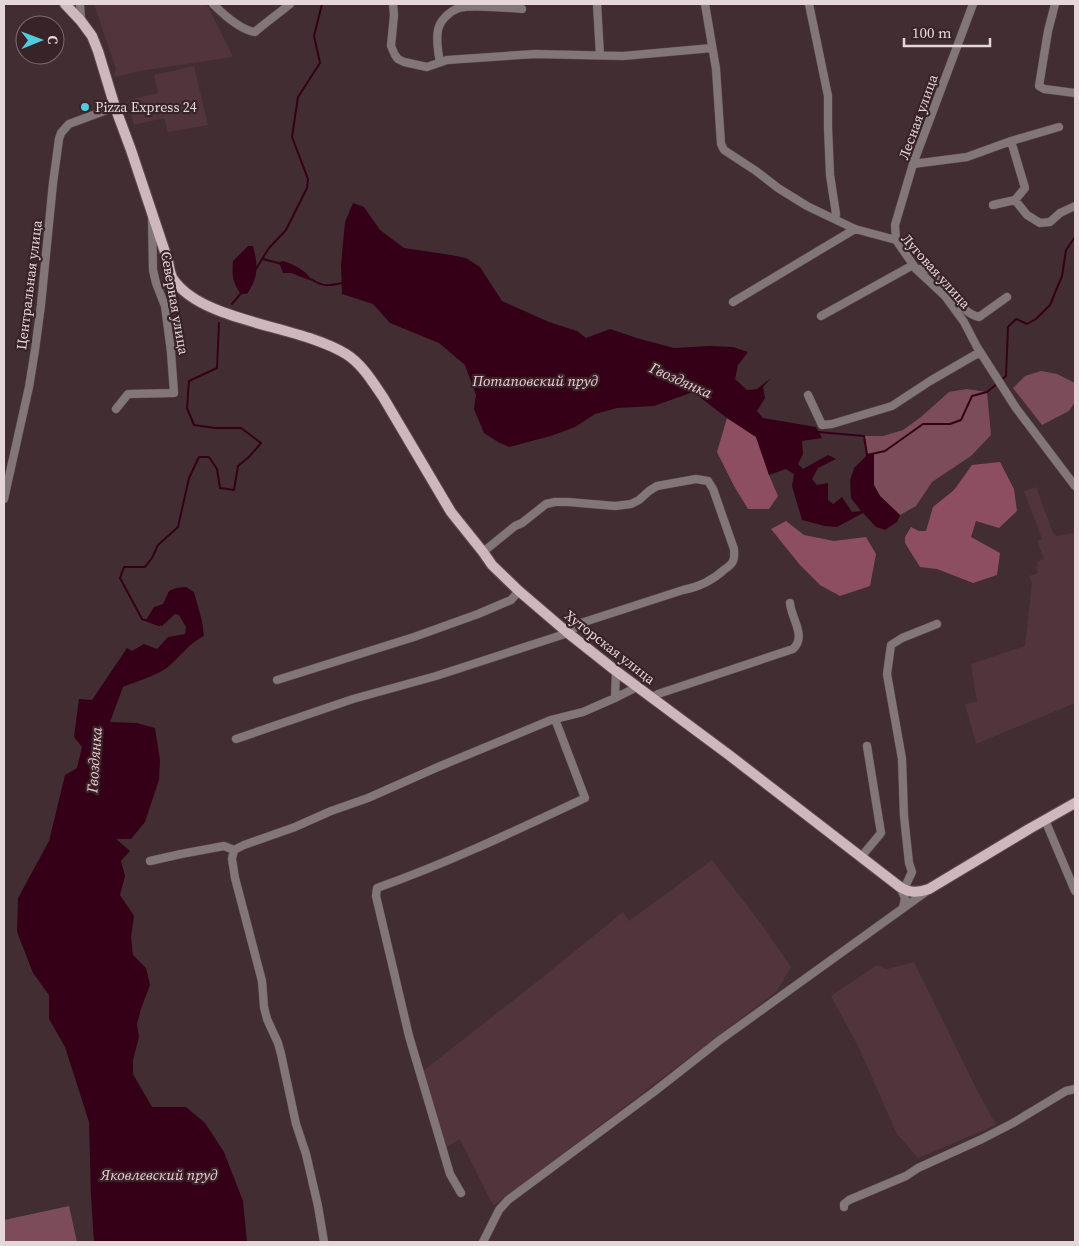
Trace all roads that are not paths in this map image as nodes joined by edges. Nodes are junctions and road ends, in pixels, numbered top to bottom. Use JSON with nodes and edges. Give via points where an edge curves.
{"nodes":[{"id":1,"x":65,"y":4,"type":"edge"},
{"id":2,"x":80,"y":4,"type":"edge"},
{"id":3,"x":213,"y":4,"type":"edge"},
{"id":4,"x":288,"y":4,"type":"edge"},
{"id":5,"x":393,"y":4,"type":"edge"},
{"id":6,"x":597,"y":4,"type":"edge"},
{"id":7,"x":705,"y":4,"type":"edge"},
{"id":8,"x":809,"y":4,"type":"edge"},
{"id":9,"x":973,"y":4,"type":"edge"},
{"id":10,"x":1055,"y":4,"type":"edge"},
{"id":11,"x":522,"y":9,"type":"dead end"},
{"id":12,"x":81,"y":21,"type":"junction"},
{"id":13,"x":712,"y":48,"type":"junction"},
{"id":14,"x":600,"y":55,"type":"junction"},
{"id":15,"x":440,"y":62,"type":"junction"},
{"id":16,"x":1075,"y":94,"type":"edge"},
{"id":17,"x":115,"y":107,"type":"junction"},
{"id":18,"x":1058,"y":126,"type":"dead end"},
{"id":19,"x":1011,"y":141,"type":"junction"},
{"id":20,"x":913,"y":164,"type":"junction"},
{"id":21,"x":1015,"y":200,"type":"junction"},
{"id":22,"x":993,"y":205,"type":"dead end"},
{"id":23,"x":1075,"y":206,"type":"edge"},
{"id":24,"x":151,"y":212,"type":"junction"},
{"id":25,"x":835,"y":219,"type":"junction"},
{"id":26,"x":855,"y":229,"type":"junction"},
{"id":27,"x":896,"y":240,"type":"junction"},
{"id":28,"x":915,"y":267,"type":"junction"},
{"id":29,"x":1007,"y":297,"type":"dead end"},
{"id":30,"x":733,"y":302,"type":"dead end"},
{"id":31,"x":821,"y":316,"type":"dead end"},
{"id":32,"x":980,"y":352,"type":"junction"},
{"id":33,"x":808,"y":395,"type":"dead end"},
{"id":34,"x":116,"y":409,"type":"dead end"},
{"id":35,"x":1075,"y":486,"type":"edge"},
{"id":36,"x":4,"y":499,"type":"edge"},
{"id":37,"x":483,"y":552,"type":"junction"},
{"id":38,"x":519,"y":591,"type":"junction"},
{"id":39,"x":790,"y":603,"type":"dead end"},
{"id":40,"x":937,"y":624,"type":"dead end"},
{"id":41,"x":568,"y":633,"type":"junction"},
{"id":42,"x":616,"y":671,"type":"junction"},
{"id":43,"x":278,"y":680,"type":"dead end"},
{"id":44,"x":637,"y":686,"type":"junction"},
{"id":45,"x":652,"y":697,"type":"junction"},
{"id":46,"x":615,"y":698,"type":"junction"},
{"id":47,"x":555,"y":719,"type":"junction"},
{"id":48,"x":236,"y":739,"type":"dead end"},
{"id":49,"x":867,"y":746,"type":"dead end"},
{"id":50,"x":1075,"y":803,"type":"edge"},
{"id":51,"x":1045,"y":820,"type":"junction"},
{"id":52,"x":234,"y":850,"type":"junction"},
{"id":53,"x":861,"y":857,"type":"junction"},
{"id":54,"x":150,"y":861,"type":"dead end"},
{"id":55,"x":902,"y":888,"type":"junction"},
{"id":56,"x":928,"y":889,"type":"junction"},
{"id":57,"x":1075,"y":892,"type":"edge"},
{"id":58,"x":903,"y":908,"type":"junction"},
{"id":59,"x":1075,"y":1088,"type":"edge"},
{"id":60,"x":461,"y":1193,"type":"dead end"},
{"id":61,"x":844,"y":1207,"type":"dead end"},
{"id":62,"x":324,"y":1242,"type":"edge"},
{"id":63,"x":483,"y":1242,"type":"edge"}],
"edges":[{"from":1,"to":12,"type":"main road","name":"Хуторская улица"},
{"from":2,"to":12,"type":"street"},
{"from":3,"to":4,"type":"street","via":[[247,31],[254,32]]},
{"from":5,"to":15,"type":"street","via":[[394,55],[404,62],[427,67]]},
{"from":6,"to":14,"type":"street"},
{"from":7,"to":13,"type":"street","name":"Луговая улица"},
{"from":8,"to":25,"type":"street","via":[[828,96]]},
{"from":9,"to":20,"type":"street","name":"Лесная улица"},
{"from":10,"to":16,"type":"street","via":[[1039,86]]},
{"from":11,"to":15,"type":"street","via":[[472,7],[450,13],[438,32]]},
{"from":12,"to":17,"type":"main road","name":"Хуторская улица","via":[[98,51]]},
{"from":13,"to":14,"type":"street"},
{"from":13,"to":25,"type":"street","name":"Луговая улица","via":[[724,150],[778,188]]},
{"from":14,"to":15,"type":"street","via":[[535,54]]},
{"from":17,"to":24,"type":"main road","name":"Хуторская улица"},
{"from":17,"to":36,"type":"street","name":"Центральная улица","via":[[69,124],[59,139],[35,350]]},
{"from":18,"to":19,"type":"street"},
{"from":19,"to":20,"type":"street","via":[[967,157]]},
{"from":19,"to":21,"type":"street","via":[[1025,188]]},
{"from":20,"to":27,"type":"street","name":"Лесная улица","via":[[895,224]]},
{"from":21,"to":22,"type":"street"},
{"from":21,"to":23,"type":"street","via":[[1026,215],[1040,223],[1050,222]]},
{"from":24,"to":34,"type":"street","name":"Северная улица","via":[[153,270],[165,306],[174,393],[128,394]]},
{"from":24,"to":37,"type":"main road","name":"Хуторская улица","via":[[172,277],[190,295],[238,317],[325,343],[356,362],[383,397],[451,512]]},
{"from":25,"to":26,"type":"street","name":"Луговая улица"},
{"from":26,"to":27,"type":"street","name":"Луговая улица"},
{"from":26,"to":30,"type":"street"},
{"from":27,"to":28,"type":"street","name":"Луговая улица"},
{"from":28,"to":29,"type":"street","via":[[931,270],[946,282],[965,310],[973,315],[980,317]]},
{"from":28,"to":31,"type":"street"},
{"from":28,"to":32,"type":"street","name":"Луговая улица","via":[[945,296]]},
{"from":32,"to":33,"type":"street","via":[[892,406],[832,424],[822,425]]},
{"from":32,"to":35,"type":"street","name":"Луговая улица","via":[[1019,413]]},
{"from":37,"to":38,"type":"main road","name":"Хуторская улица"},
{"from":37,"to":41,"type":"street","via":[[546,504],[631,504],[656,486],[696,479],[708,481],[734,549],[734,560],[730,565],[697,587],[580,623]]},
{"from":38,"to":41,"type":"main road","name":"Хуторская улица"},
{"from":38,"to":43,"type":"street","via":[[511,600],[478,614]]},
{"from":39,"to":45,"type":"street","via":[[790,611],[799,630],[797,645],[793,649]]},
{"from":40,"to":55,"type":"street","via":[[891,645],[887,674],[902,759],[904,816],[912,872]]},
{"from":41,"to":42,"type":"main road","name":"Хуторская улица"},
{"from":41,"to":48,"type":"street","via":[[353,699]]},
{"from":42,"to":44,"type":"main road","name":"Хуторская улица"},
{"from":42,"to":46,"type":"street"},
{"from":44,"to":45,"type":"main road","name":"Хуторская улица"},
{"from":44,"to":46,"type":"street"},
{"from":45,"to":53,"type":"main road","name":"Хуторская улица"},
{"from":46,"to":47,"type":"street","via":[[583,712]]},
{"from":47,"to":52,"type":"street"},
{"from":47,"to":60,"type":"street","via":[[585,798],[458,856],[377,888],[376,892],[408,1036],[450,1174]]},
{"from":49,"to":53,"type":"street","via":[[881,832]]},
{"from":50,"to":51,"type":"main road"},
{"from":51,"to":56,"type":"main road"},
{"from":51,"to":57,"type":"street"},
{"from":52,"to":54,"type":"street","via":[[224,846]]},
{"from":52,"to":62,"type":"street","via":[[235,878],[262,981],[264,1007],[281,1054]]},
{"from":53,"to":55,"type":"main road","name":"Хуторская улица"},
{"from":55,"to":56,"type":"main road","via":[[918,892]]},
{"from":55,"to":58,"type":"street"},
{"from":56,"to":58,"type":"street"},
{"from":58,"to":63,"type":"street","via":[[720,1040],[508,1200],[499,1210]]},
{"from":59,"to":61,"type":"street","via":[[982,1139],[849,1200]]}]}
